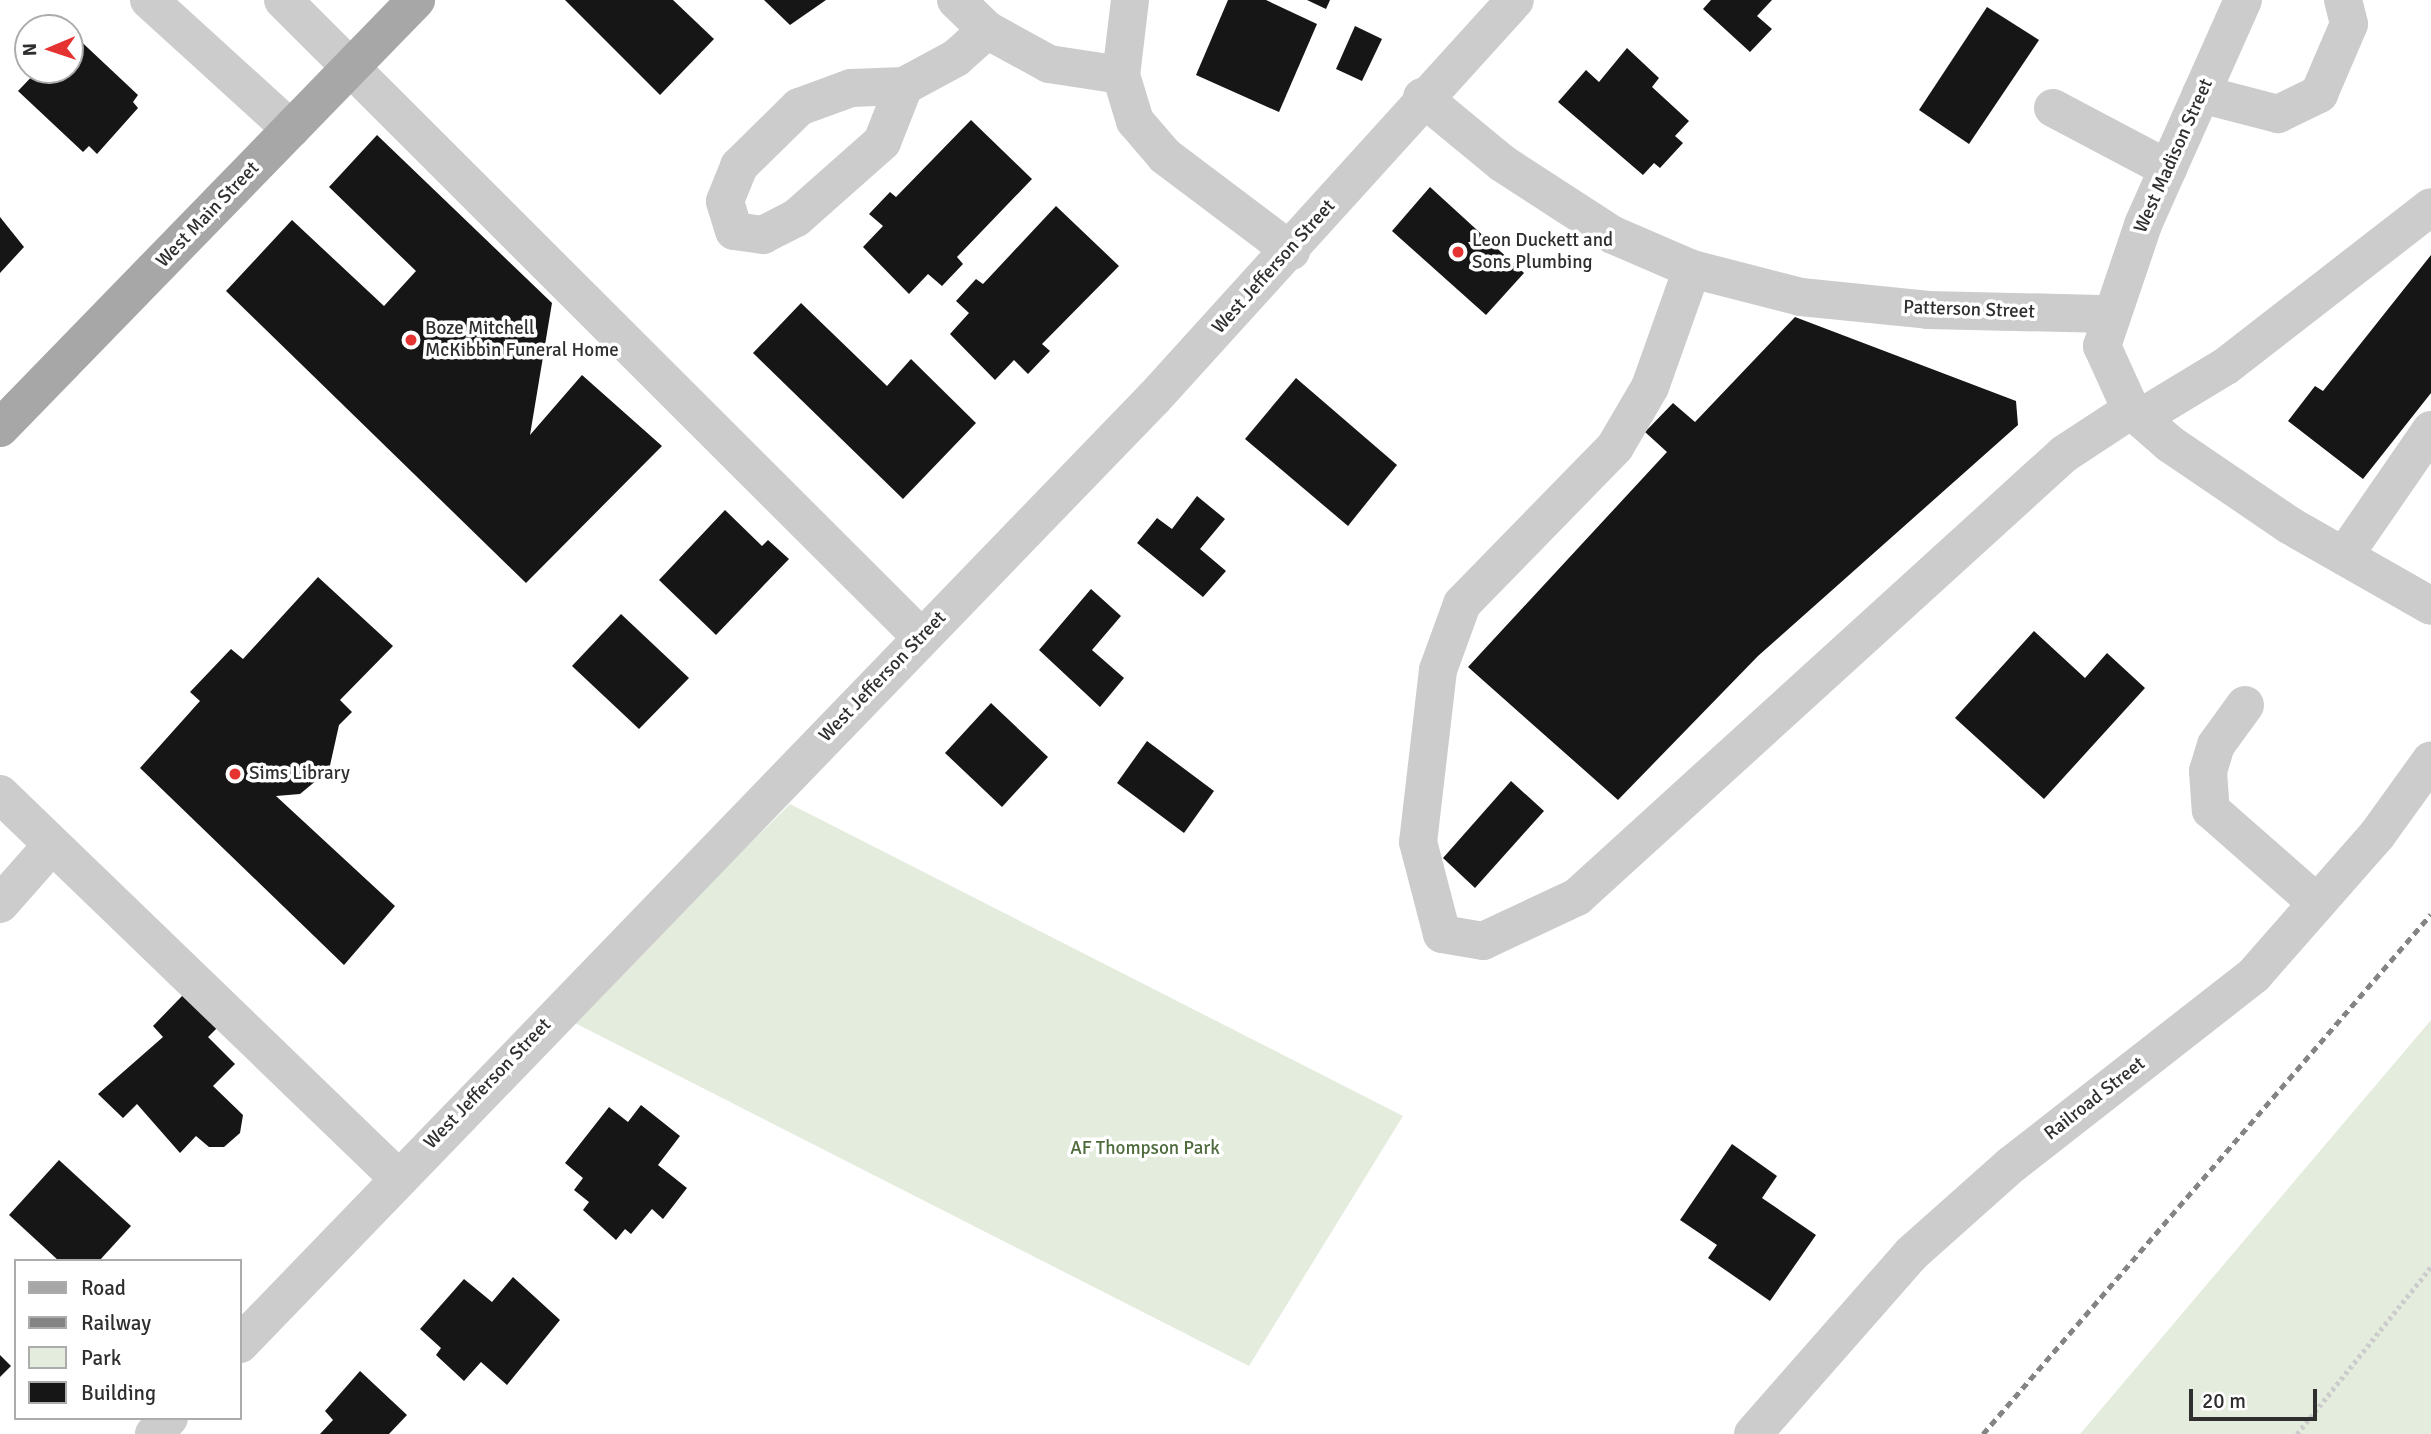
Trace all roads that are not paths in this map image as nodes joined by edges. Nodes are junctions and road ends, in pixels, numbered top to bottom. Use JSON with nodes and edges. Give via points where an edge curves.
{"nodes":[{"id":1,"x":149,"y":0,"type":"edge"},
{"id":2,"x":283,"y":0,"type":"edge"},
{"id":3,"x":416,"y":0,"type":"edge"},
{"id":4,"x":956,"y":0,"type":"edge"},
{"id":5,"x":1130,"y":0,"type":"edge"},
{"id":6,"x":1515,"y":0,"type":"edge"},
{"id":7,"x":2243,"y":0,"type":"edge"},
{"id":8,"x":2343,"y":0,"type":"edge"},
{"id":9,"x":987,"y":30,"type":"junction"},
{"id":10,"x":352,"y":67,"type":"junction"},
{"id":11,"x":1121,"y":75,"type":"junction"},
{"id":12,"x":904,"y":86,"type":"junction"},
{"id":13,"x":2201,"y":94,"type":"junction"},
{"id":14,"x":1422,"y":97,"type":"junction"},
{"id":15,"x":2053,"y":108,"type":"dead end"},
{"id":16,"x":291,"y":129,"type":"junction"},
{"id":17,"x":2168,"y":169,"type":"junction"},
{"id":18,"x":2431,"y":207,"type":"edge"},
{"id":19,"x":1292,"y":251,"type":"junction"},
{"id":20,"x":1692,"y":269,"type":"junction"},
{"id":21,"x":2110,"y":314,"type":"junction"},
{"id":22,"x":2136,"y":414,"type":"junction"},
{"id":23,"x":0,"y":428,"type":"edge"},
{"id":24,"x":2431,"y":430,"type":"edge"},
{"id":25,"x":2344,"y":556,"type":"junction"},
{"id":26,"x":2431,"y":606,"type":"edge"},
{"id":27,"x":921,"y":637,"type":"junction"},
{"id":28,"x":2245,"y":705,"type":"dead end"},
{"id":29,"x":2431,"y":760,"type":"edge"},
{"id":30,"x":0,"y":794,"type":"edge"},
{"id":31,"x":52,"y":845,"type":"junction"},
{"id":32,"x":2317,"y":903,"type":"junction"},
{"id":33,"x":0,"y":904,"type":"edge"},
{"id":34,"x":398,"y":1178,"type":"junction"},
{"id":35,"x":242,"y":1342,"type":"edge"},
{"id":36,"x":167,"y":1420,"type":"edge"},
{"id":37,"x":154,"y":1434,"type":"edge"},
{"id":38,"x":1753,"y":1434,"type":"edge"}],
"edges":[{"from":1,"to":16,"type":"street"},
{"from":2,"to":10,"type":"street"},
{"from":3,"to":10,"type":"main road","name":"West Main Street"},
{"from":4,"to":9,"type":"street"},
{"from":5,"to":11,"type":"street"},
{"from":6,"to":14,"type":"street","name":"West Jefferson Street"},
{"from":7,"to":13,"type":"street","name":"West Madison Street"},
{"from":8,"to":13,"type":"street","via":[[2349,24],[2319,93],[2277,114]]},
{"from":9,"to":11,"type":"street","via":[[1049,64]]},
{"from":9,"to":12,"type":"street","via":[[956,58]]},
{"from":10,"to":16,"type":"main road","name":"West Main Street"},
{"from":10,"to":27,"type":"street"},
{"from":11,"to":19,"type":"street","via":[[1135,121],[1165,156]]},
{"from":12,"to":12,"type":"street","via":[[851,88],[799,107],[739,166],[725,201],[734,232],[764,235],[796,218],[882,142]]},
{"from":13,"to":17,"type":"street","name":"West Madison Street"},
{"from":14,"to":19,"type":"street","name":"West Jefferson Street"},
{"from":14,"to":20,"type":"street","name":"Patterson Street","via":[[1502,163],[1613,235]]},
{"from":15,"to":17,"type":"street"},
{"from":16,"to":23,"type":"main road","name":"West Main Street"},
{"from":17,"to":21,"type":"street","name":"West Madison Street"},
{"from":18,"to":22,"type":"street","via":[[2226,366]]},
{"from":19,"to":27,"type":"street","name":"West Jefferson Street"},
{"from":20,"to":21,"type":"street","name":"Patterson Street","via":[[1813,299],[1928,310]]},
{"from":20,"to":22,"type":"street","via":[[1650,387],[1615,447],[1462,604],[1438,670],[1418,842],[1442,934],[1483,941],[1577,897],[2054,463]]},
{"from":21,"to":22,"type":"street","via":[[2102,346]]},
{"from":22,"to":25,"type":"street"},
{"from":24,"to":25,"type":"street"},
{"from":25,"to":26,"type":"street"},
{"from":27,"to":34,"type":"street","name":"West Jefferson Street"},
{"from":28,"to":32,"type":"street","via":[[2216,746],[2208,771],[2211,810]]},
{"from":29,"to":32,"type":"street","name":"Railroad Street"},
{"from":30,"to":31,"type":"street"},
{"from":31,"to":33,"type":"street"},
{"from":31,"to":34,"type":"street"},
{"from":32,"to":38,"type":"street","name":"Railroad Street","via":[[2254,975],[2011,1165],[1911,1254]]},
{"from":34,"to":35,"type":"street","name":"West Jefferson Street"},
{"from":36,"to":37,"type":"street"}]}
